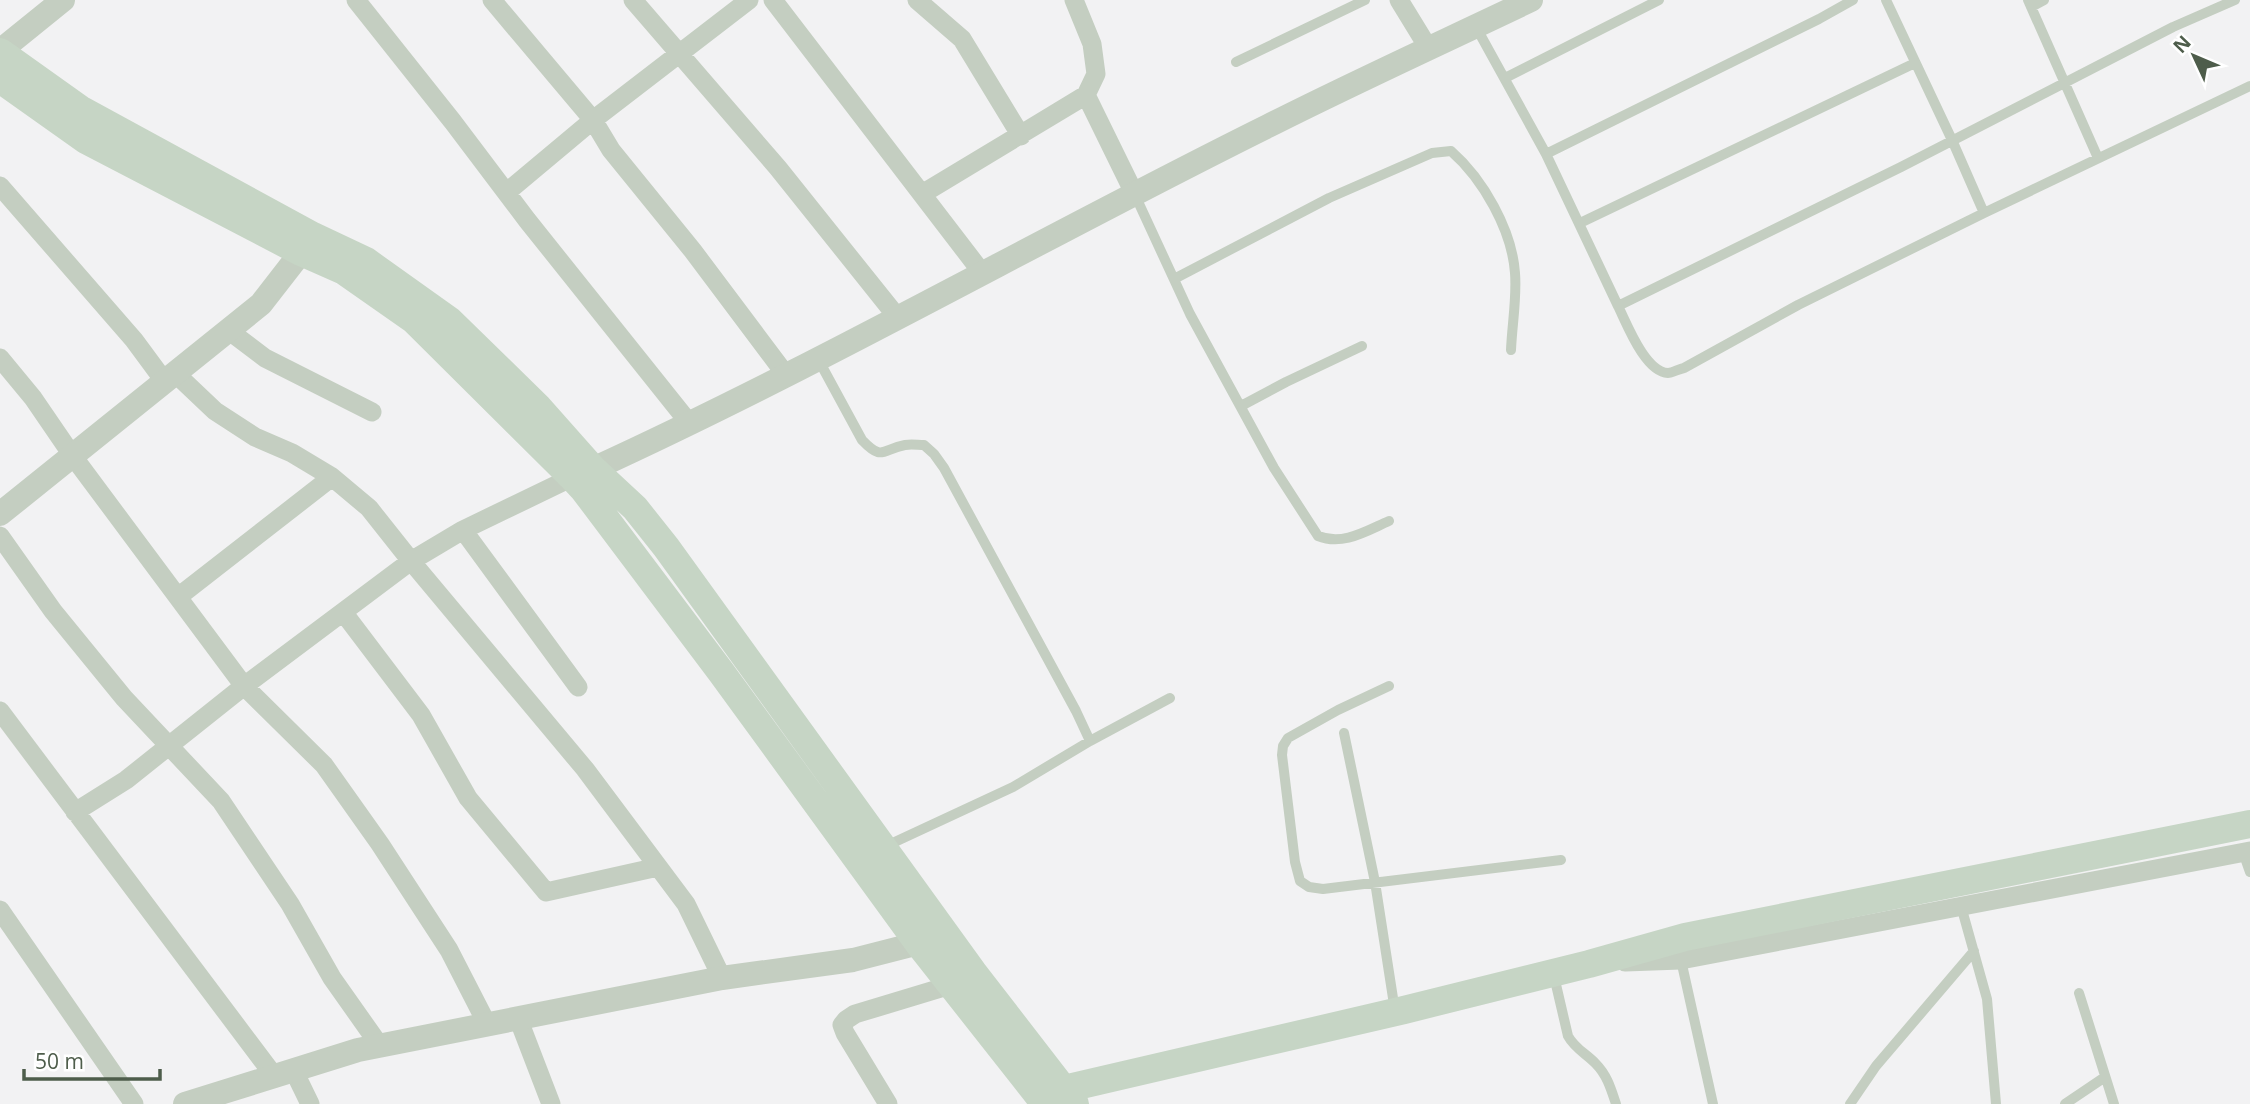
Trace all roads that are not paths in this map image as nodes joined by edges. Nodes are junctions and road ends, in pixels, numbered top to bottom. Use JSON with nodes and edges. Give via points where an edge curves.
{"nodes":[{"id":1,"x":62,"y":0,"type":"edge"},
{"id":2,"x":355,"y":0,"type":"edge"},
{"id":3,"x":492,"y":0,"type":"edge"},
{"id":4,"x":633,"y":0,"type":"edge"},
{"id":5,"x":750,"y":0,"type":"edge"},
{"id":6,"x":773,"y":0,"type":"edge"},
{"id":7,"x":917,"y":0,"type":"edge"},
{"id":8,"x":1074,"y":0,"type":"edge"},
{"id":9,"x":1365,"y":0,"type":"edge"},
{"id":10,"x":1399,"y":0,"type":"edge"},
{"id":11,"x":1531,"y":0,"type":"edge"},
{"id":12,"x":1659,"y":0,"type":"edge"},
{"id":13,"x":1853,"y":0,"type":"edge"},
{"id":14,"x":1886,"y":0,"type":"edge"},
{"id":15,"x":2044,"y":0,"type":"edge"},
{"id":16,"x":2235,"y":0,"type":"edge"},
{"id":17,"x":2029,"y":3,"type":"edge"},
{"id":18,"x":1476,"y":26,"type":"junction"},
{"id":19,"x":1429,"y":49,"type":"junction"},
{"id":20,"x":0,"y":51,"type":"edge"},
{"id":21,"x":680,"y":55,"type":"junction"},
{"id":22,"x":1236,"y":62,"type":"dead end"},
{"id":23,"x":1915,"y":63,"type":"junction"},
{"id":24,"x":1505,"y":78,"type":"junction"},
{"id":25,"x":0,"y":79,"type":"edge"},
{"id":26,"x":2065,"y":83,"type":"junction"},
{"id":27,"x":2250,"y":86,"type":"edge"},
{"id":28,"x":1086,"y":95,"type":"junction"},
{"id":29,"x":593,"y":120,"type":"junction"},
{"id":30,"x":1021,"y":136,"type":"junction"},
{"id":31,"x":1952,"y":140,"type":"junction"},
{"id":32,"x":1546,"y":154,"type":"junction"},
{"id":33,"x":2098,"y":159,"type":"junction"},
{"id":34,"x":0,"y":186,"type":"edge"},
{"id":35,"x":507,"y":192,"type":"junction"},
{"id":36,"x":922,"y":194,"type":"junction"},
{"id":37,"x":1135,"y":195,"type":"junction"},
{"id":38,"x":1984,"y":213,"type":"junction"},
{"id":39,"x":1580,"y":223,"type":"junction"},
{"id":40,"x":307,"y":244,"type":"junction"},
{"id":41,"x":982,"y":274,"type":"junction"},
{"id":42,"x":1174,"y":279,"type":"junction"},
{"id":43,"x":1618,"y":306,"type":"junction"},
{"id":44,"x":898,"y":318,"type":"junction"},
{"id":45,"x":229,"y":330,"type":"junction"},
{"id":46,"x":1362,"y":346,"type":"dead end"},
{"id":47,"x":1511,"y":349,"type":"dead end"},
{"id":48,"x":0,"y":358,"type":"edge"},
{"id":49,"x":818,"y":359,"type":"junction"},
{"id":50,"x":786,"y":375,"type":"junction"},
{"id":51,"x":171,"y":378,"type":"junction"},
{"id":52,"x":1241,"y":406,"type":"junction"},
{"id":53,"x":372,"y":412,"type":"dead end"},
{"id":54,"x":690,"y":424,"type":"junction"},
{"id":55,"x":72,"y":455,"type":"junction"},
{"id":56,"x":582,"y":473,"type":"junction"},
{"id":57,"x":332,"y":477,"type":"junction"},
{"id":58,"x":0,"y":514,"type":"edge"},
{"id":59,"x":1389,"y":521,"type":"dead end"},
{"id":60,"x":463,"y":530,"type":"junction"},
{"id":61,"x":0,"y":536,"type":"edge"},
{"id":62,"x":411,"y":561,"type":"junction"},
{"id":63,"x":178,"y":597,"type":"junction"},
{"id":64,"x":343,"y":612,"type":"junction"},
{"id":65,"x":244,"y":686,"type":"junction"},
{"id":66,"x":1389,"y":686,"type":"dead end"},
{"id":67,"x":578,"y":687,"type":"dead end"},
{"id":68,"x":1170,"y":698,"type":"dead end"},
{"id":69,"x":0,"y":711,"type":"edge"},
{"id":70,"x":1344,"y":733,"type":"dead end"},
{"id":71,"x":1090,"y":741,"type":"junction"},
{"id":72,"x":167,"y":746,"type":"junction"},
{"id":73,"x":75,"y":812,"type":"junction"},
{"id":74,"x":2250,"y":824,"type":"edge"},
{"id":75,"x":884,"y":847,"type":"junction"},
{"id":76,"x":2247,"y":851,"type":"edge"},
{"id":77,"x":1561,"y":860,"type":"dead end"},
{"id":78,"x":658,"y":867,"type":"junction"},
{"id":79,"x":2250,"y":872,"type":"edge"},
{"id":80,"x":1374,"y":882,"type":"junction"},
{"id":81,"x":1961,"y":906,"type":"junction"},
{"id":82,"x":0,"y":910,"type":"edge"},
{"id":83,"x":946,"y":935,"type":"junction"},
{"id":84,"x":919,"y":944,"type":"junction"},
{"id":85,"x":1683,"y":949,"type":"junction"},
{"id":86,"x":1974,"y":951,"type":"junction"},
{"id":87,"x":1553,"y":972,"type":"junction"},
{"id":88,"x":722,"y":978,"type":"junction"},
{"id":89,"x":951,"y":985,"type":"junction"},
{"id":90,"x":2079,"y":993,"type":"dead end"},
{"id":91,"x":1395,"y":1012,"type":"junction"},
{"id":92,"x":518,"y":1018,"type":"junction"},
{"id":93,"x":487,"y":1024,"type":"junction"},
{"id":94,"x":380,"y":1046,"type":"junction"},
{"id":95,"x":284,"y":1074,"type":"junction"},
{"id":96,"x":2105,"y":1077,"type":"junction"},
{"id":97,"x":1055,"y":1098,"type":"edge"},
{"id":98,"x":191,"y":1103,"type":"edge"},
{"id":99,"x":134,"y":1104,"type":"edge"},
{"id":100,"x":310,"y":1104,"type":"edge"},
{"id":101,"x":551,"y":1104,"type":"edge"},
{"id":102,"x":888,"y":1104,"type":"edge"},
{"id":103,"x":1616,"y":1104,"type":"edge"},
{"id":104,"x":1713,"y":1104,"type":"edge"},
{"id":105,"x":1850,"y":1104,"type":"edge"},
{"id":106,"x":1996,"y":1104,"type":"edge"},
{"id":107,"x":2065,"y":1104,"type":"edge"},
{"id":108,"x":2114,"y":1104,"type":"edge"}],
"edges":[{"from":1,"to":20,"type":"street"},
{"from":2,"to":35,"type":"street"},
{"from":3,"to":29,"type":"street"},
{"from":4,"to":21,"type":"street"},
{"from":5,"to":21,"type":"street"},
{"from":6,"to":36,"type":"street"},
{"from":7,"to":30,"type":"street","via":[[962,39]]},
{"from":8,"to":28,"type":"street","via":[[1095,64],[1096,74]]},
{"from":9,"to":22,"type":"lane"},
{"from":10,"to":19,"type":"street"},
{"from":11,"to":18,"type":"street"},
{"from":12,"to":24,"type":"lane"},
{"from":13,"to":32,"type":"lane"},
{"from":14,"to":23,"type":"lane"},
{"from":15,"to":17,"type":"lane"},
{"from":16,"to":26,"type":"lane"},
{"from":17,"to":26,"type":"lane"},
{"from":18,"to":19,"type":"street"},
{"from":18,"to":24,"type":"lane"},
{"from":19,"to":37,"type":"street","via":[[1268,125]]},
{"from":20,"to":40,"type":"main road","via":[[80,109]]},
{"from":21,"to":29,"type":"street"},
{"from":21,"to":44,"type":"street"},
{"from":23,"to":31,"type":"lane"},
{"from":23,"to":39,"type":"lane"},
{"from":24,"to":32,"type":"lane"},
{"from":25,"to":40,"type":"main road","via":[[86,140]]},
{"from":26,"to":31,"type":"lane"},
{"from":26,"to":33,"type":"lane"},
{"from":27,"to":33,"type":"lane"},
{"from":28,"to":30,"type":"street"},
{"from":28,"to":37,"type":"street"},
{"from":29,"to":35,"type":"street"},
{"from":29,"to":50,"type":"street","via":[[611,150]]},
{"from":30,"to":36,"type":"street"},
{"from":31,"to":38,"type":"lane"},
{"from":31,"to":43,"type":"lane"},
{"from":32,"to":39,"type":"lane"},
{"from":33,"to":38,"type":"lane"},
{"from":34,"to":51,"type":"street"},
{"from":35,"to":54,"type":"street"},
{"from":36,"to":41,"type":"street"},
{"from":37,"to":41,"type":"street"},
{"from":37,"to":42,"type":"lane"},
{"from":38,"to":43,"type":"lane","via":[[1668,373],[1653,368],[1643,355]]},
{"from":39,"to":43,"type":"lane"},
{"from":40,"to":45,"type":"street","via":[[261,304]]},
{"from":40,"to":56,"type":"main road","via":[[366,261],[450,321],[538,407]]},
{"from":41,"to":44,"type":"street"},
{"from":42,"to":47,"type":"lane","via":[[1329,198],[1432,153],[1451,151],[1504,225],[1516,273]]},
{"from":42,"to":52,"type":"lane"},
{"from":44,"to":49,"type":"street"},
{"from":45,"to":51,"type":"street"},
{"from":45,"to":53,"type":"street","via":[[265,358]]},
{"from":46,"to":52,"type":"lane"},
{"from":48,"to":55,"type":"street"},
{"from":49,"to":50,"type":"street"},
{"from":49,"to":71,"type":"lane","via":[[862,440],[872,449],[882,453],[905,445],[924,445],[934,454]]},
{"from":50,"to":54,"type":"street"},
{"from":51,"to":55,"type":"street"},
{"from":51,"to":57,"type":"street","via":[[255,437]]},
{"from":52,"to":59,"type":"lane","via":[[1318,536],[1344,540]]},
{"from":54,"to":56,"type":"street"},
{"from":55,"to":58,"type":"street"},
{"from":55,"to":63,"type":"street"},
{"from":56,"to":60,"type":"street"},
{"from":56,"to":75,"type":"main road","via":[[635,508]]},
{"from":56,"to":84,"type":"main road"},
{"from":57,"to":62,"type":"street","via":[[369,508]]},
{"from":57,"to":63,"type":"street"},
{"from":60,"to":62,"type":"street"},
{"from":60,"to":67,"type":"street"},
{"from":61,"to":72,"type":"street","via":[[52,611]]},
{"from":62,"to":64,"type":"street"},
{"from":62,"to":78,"type":"street","via":[[585,769]]},
{"from":63,"to":65,"type":"street"},
{"from":64,"to":65,"type":"street"},
{"from":64,"to":78,"type":"street","via":[[421,715],[468,798],[546,892]]},
{"from":65,"to":72,"type":"street"},
{"from":65,"to":93,"type":"street","via":[[324,765],[449,950]]},
{"from":66,"to":80,"type":"lane","via":[[1288,738],[1282,755],[1300,880],[1324,889]]},
{"from":68,"to":71,"type":"lane"},
{"from":69,"to":73,"type":"street"},
{"from":70,"to":80,"type":"lane"},
{"from":71,"to":75,"type":"lane","via":[[1013,787]]},
{"from":72,"to":73,"type":"street","via":[[126,780]]},
{"from":72,"to":94,"type":"street","via":[[221,801]]},
{"from":73,"to":95,"type":"street"},
{"from":74,"to":85,"type":"main road"},
{"from":75,"to":83,"type":"main road"},
{"from":76,"to":79,"type":"lane"},
{"from":76,"to":81,"type":"street"},
{"from":77,"to":80,"type":"lane"},
{"from":78,"to":88,"type":"street","via":[[686,904]]},
{"from":80,"to":91,"type":"lane"},
{"from":81,"to":85,"type":"street"},
{"from":81,"to":86,"type":"lane"},
{"from":82,"to":99,"type":"street"},
{"from":83,"to":84,"type":"street"},
{"from":83,"to":97,"type":"main road"},
{"from":84,"to":88,"type":"street","via":[[853,960]]},
{"from":84,"to":89,"type":"main road"},
{"from":85,"to":87,"type":"main road"},
{"from":85,"to":104,"type":"lane"},
{"from":86,"to":105,"type":"lane","via":[[1876,1066]]},
{"from":86,"to":106,"type":"lane","via":[[1987,999]]},
{"from":87,"to":91,"type":"main road"},
{"from":87,"to":103,"type":"lane","via":[[1568,1036],[1607,1078]]},
{"from":88,"to":92,"type":"street"},
{"from":89,"to":97,"type":"main road"},
{"from":89,"to":102,"type":"street","via":[[855,1014],[842,1025]]},
{"from":90,"to":96,"type":"lane"},
{"from":91,"to":97,"type":"main road"},
{"from":92,"to":93,"type":"street"},
{"from":92,"to":101,"type":"street"},
{"from":93,"to":94,"type":"street"},
{"from":94,"to":95,"type":"street"},
{"from":95,"to":98,"type":"street"},
{"from":95,"to":100,"type":"street"},
{"from":96,"to":107,"type":"lane"},
{"from":96,"to":108,"type":"lane"}]}
